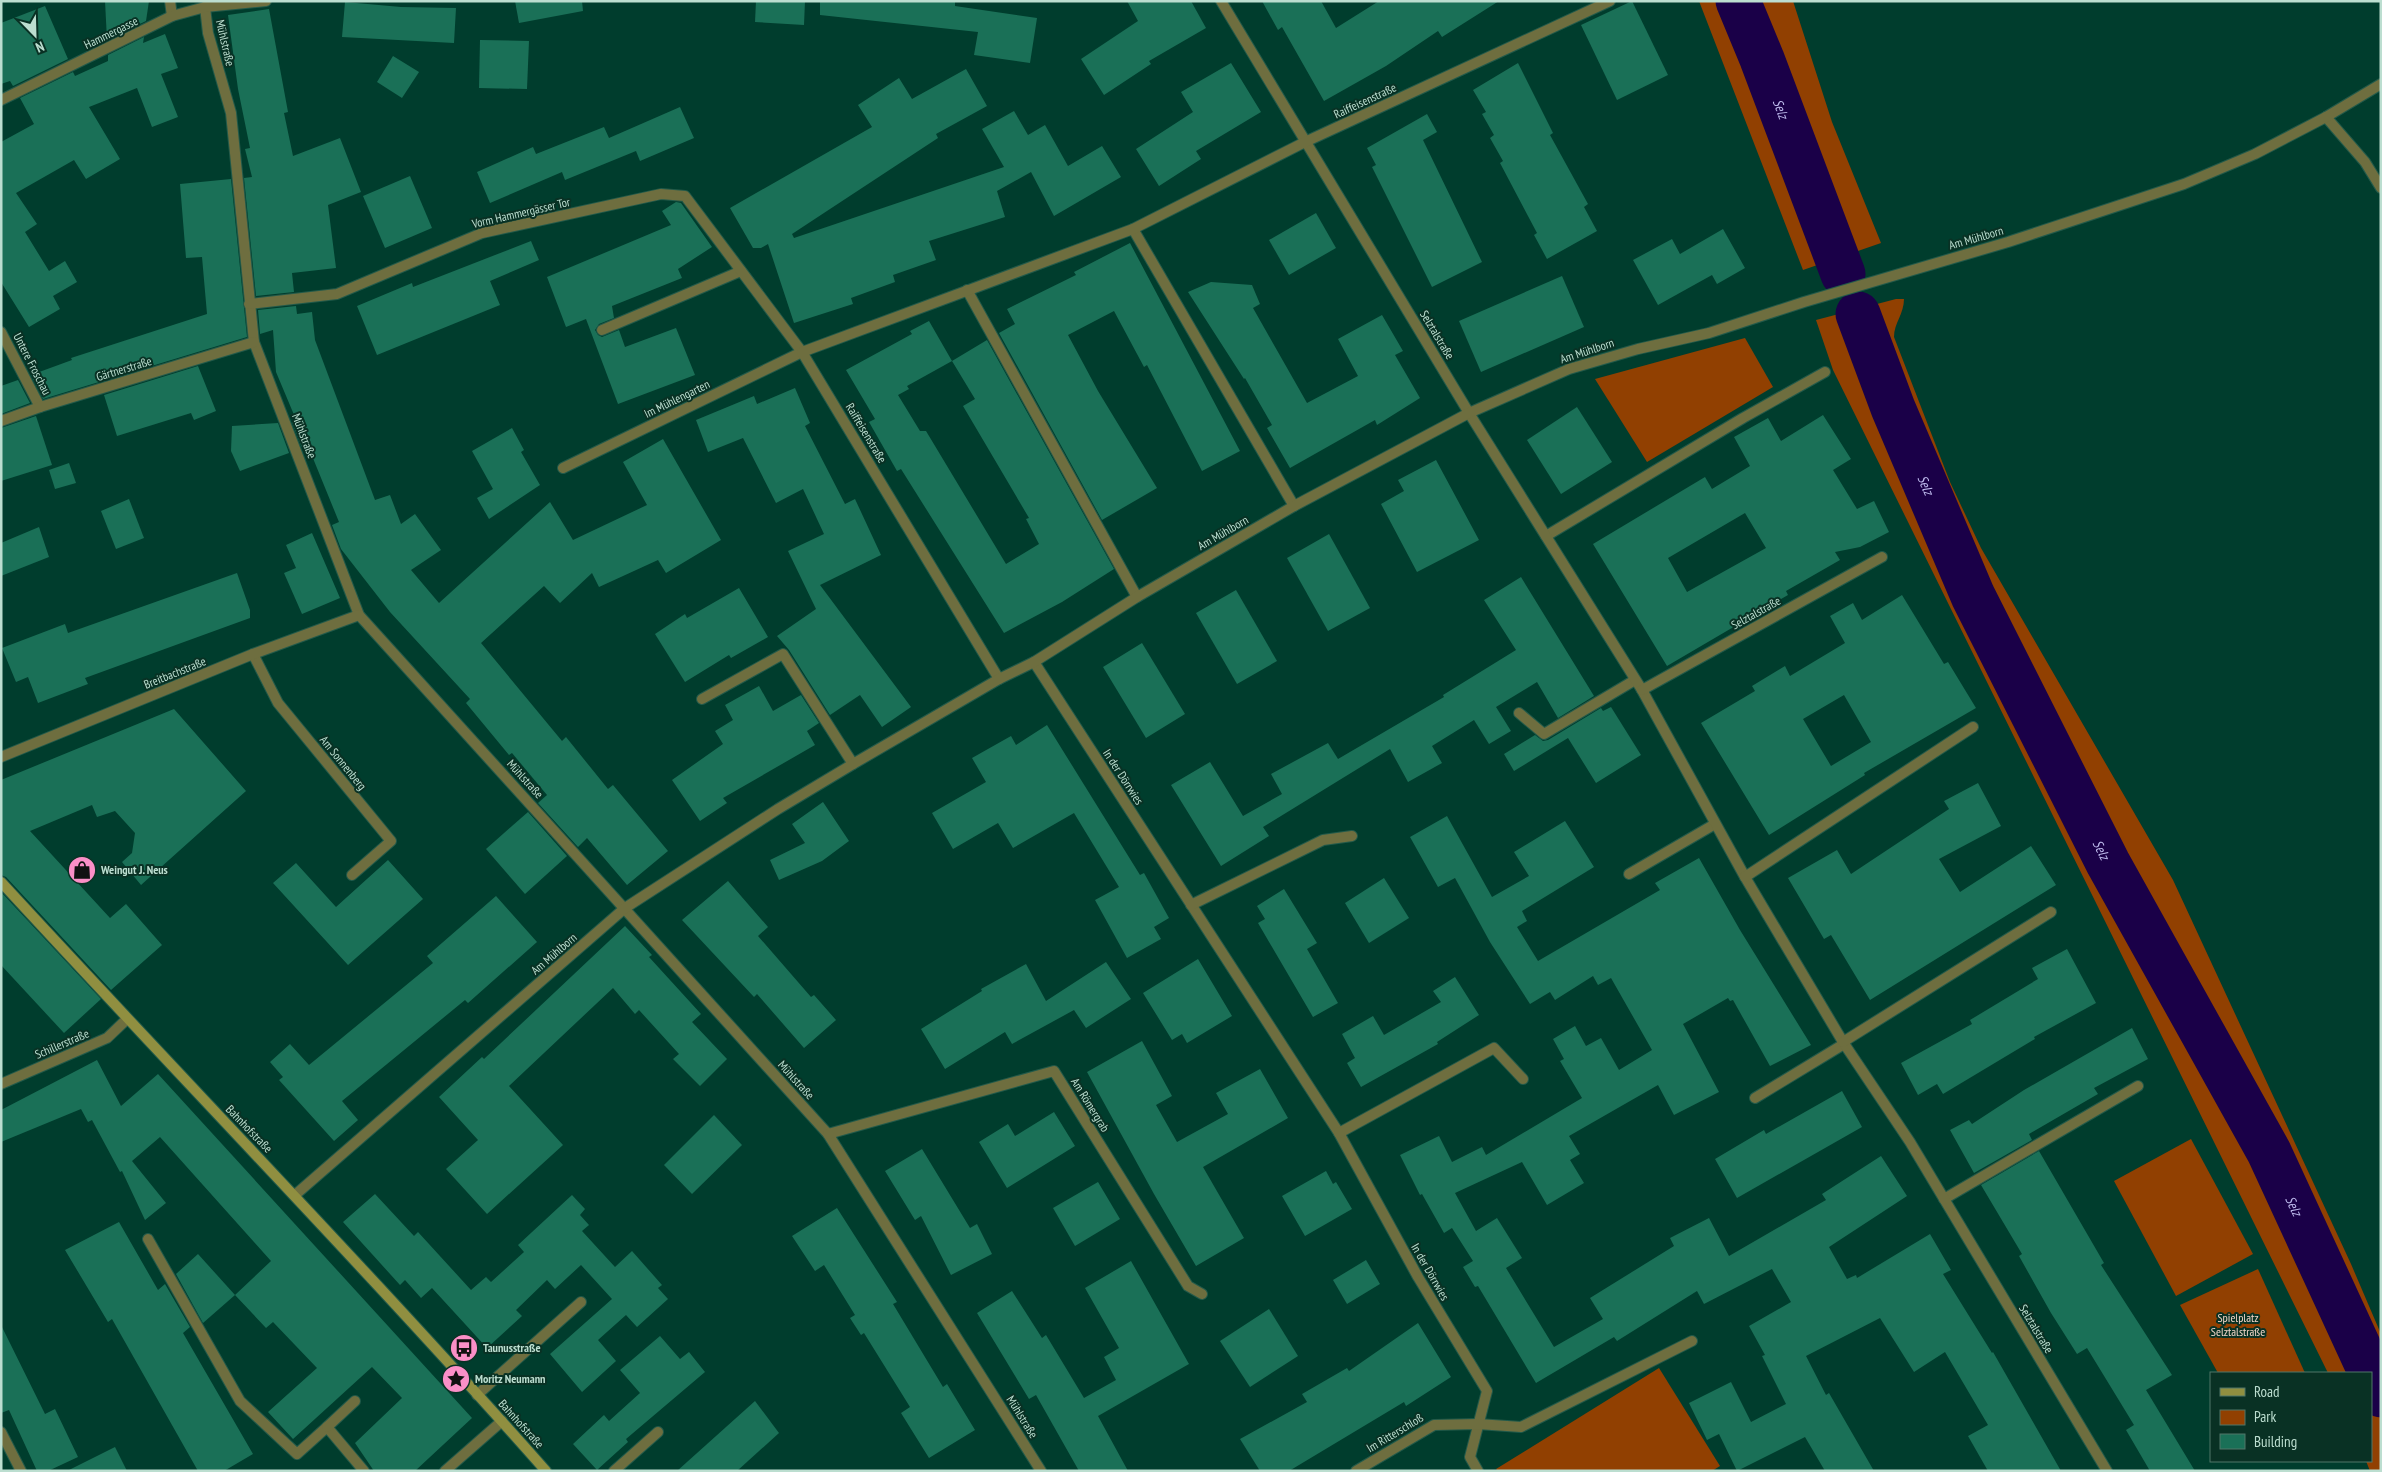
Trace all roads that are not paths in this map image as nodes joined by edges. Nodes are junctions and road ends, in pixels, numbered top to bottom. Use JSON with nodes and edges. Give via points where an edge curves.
{"nodes":[{"id":1,"x":170,"y":1,"type":"edge"},
{"id":2,"x":266,"y":1,"type":"edge"},
{"id":3,"x":1221,"y":1,"type":"edge"},
{"id":4,"x":1610,"y":1,"type":"edge"},
{"id":5,"x":205,"y":7,"type":"junction"},
{"id":6,"x":172,"y":16,"type":"junction"},
{"id":7,"x":2381,"y":84,"type":"edge"},
{"id":8,"x":1,"y":100,"type":"edge"},
{"id":9,"x":2326,"y":117,"type":"junction"},
{"id":10,"x":1305,"y":142,"type":"junction"},
{"id":11,"x":2381,"y":188,"type":"edge"},
{"id":12,"x":1133,"y":229,"type":"junction"},
{"id":13,"x":741,"y":271,"type":"junction"},
{"id":14,"x":967,"y":290,"type":"junction"},
{"id":15,"x":249,"y":304,"type":"junction"},
{"id":16,"x":602,"y":330,"type":"dead end"},
{"id":17,"x":1,"y":332,"type":"edge"},
{"id":18,"x":254,"y":342,"type":"junction"},
{"id":19,"x":802,"y":352,"type":"junction"},
{"id":20,"x":1825,"y":372,"type":"dead end"},
{"id":21,"x":40,"y":407,"type":"junction"},
{"id":22,"x":1469,"y":413,"type":"junction"},
{"id":23,"x":1,"y":421,"type":"edge"},
{"id":24,"x":563,"y":468,"type":"dead end"},
{"id":25,"x":1294,"y":506,"type":"junction"},
{"id":26,"x":1546,"y":536,"type":"junction"},
{"id":27,"x":1882,"y":557,"type":"dead end"},
{"id":28,"x":1137,"y":598,"type":"junction"},
{"id":29,"x":359,"y":615,"type":"junction"},
{"id":30,"x":253,"y":654,"type":"junction"},
{"id":31,"x":1034,"y":662,"type":"junction"},
{"id":32,"x":1000,"y":679,"type":"junction"},
{"id":33,"x":1635,"y":680,"type":"junction"},
{"id":34,"x":1642,"y":690,"type":"junction"},
{"id":35,"x":702,"y":699,"type":"dead end"},
{"id":36,"x":1520,"y":713,"type":"dead end"},
{"id":37,"x":1973,"y":727,"type":"dead end"},
{"id":38,"x":1,"y":757,"type":"edge"},
{"id":39,"x":854,"y":764,"type":"junction"},
{"id":40,"x":1716,"y":824,"type":"junction"},
{"id":41,"x":1352,"y":836,"type":"dead end"},
{"id":42,"x":1629,"y":874,"type":"dead end"},
{"id":43,"x":352,"y":875,"type":"dead end"},
{"id":44,"x":1745,"y":877,"type":"junction"},
{"id":45,"x":1,"y":882,"type":"edge"},
{"id":46,"x":1191,"y":906,"type":"junction"},
{"id":47,"x":625,"y":908,"type":"junction"},
{"id":48,"x":2051,"y":912,"type":"dead end"},
{"id":49,"x":127,"y":1019,"type":"junction"},
{"id":50,"x":1844,"y":1043,"type":"junction"},
{"id":51,"x":1524,"y":1078,"type":"dead end"},
{"id":52,"x":1,"y":1084,"type":"edge"},
{"id":53,"x":2138,"y":1086,"type":"dead end"},
{"id":54,"x":1755,"y":1098,"type":"dead end"},
{"id":55,"x":1339,"y":1133,"type":"junction"},
{"id":56,"x":828,"y":1134,"type":"junction"},
{"id":57,"x":295,"y":1195,"type":"junction"},
{"id":58,"x":1944,"y":1199,"type":"junction"},
{"id":59,"x":148,"y":1239,"type":"dead end"},
{"id":60,"x":1202,"y":1294,"type":"dead end"},
{"id":61,"x":581,"y":1302,"type":"dead end"},
{"id":62,"x":1692,"y":1341,"type":"dead end"},
{"id":63,"x":477,"y":1395,"type":"junction"},
{"id":64,"x":355,"y":1401,"type":"dead end"},
{"id":65,"x":502,"y":1421,"type":"junction"},
{"id":66,"x":1478,"y":1424,"type":"junction"},
{"id":67,"x":327,"y":1426,"type":"junction"},
{"id":68,"x":1,"y":1432,"type":"edge"},
{"id":69,"x":658,"y":1432,"type":"dead end"},
{"id":70,"x":21,"y":1471,"type":"edge"},
{"id":71,"x":364,"y":1471,"type":"edge"},
{"id":72,"x":445,"y":1471,"type":"edge"},
{"id":73,"x":546,"y":1471,"type":"edge"},
{"id":74,"x":614,"y":1471,"type":"edge"},
{"id":75,"x":1041,"y":1471,"type":"edge"},
{"id":76,"x":1356,"y":1471,"type":"edge"},
{"id":77,"x":1478,"y":1471,"type":"edge"},
{"id":78,"x":2107,"y":1471,"type":"edge"}],
"edges":[{"from":1,"to":6,"type":"street"},
{"from":2,"to":5,"type":"street","name":"Hammergasse"},
{"from":3,"to":10,"type":"street","name":"Selztalstraße"},
{"from":4,"to":10,"type":"street","name":"Raiffeisenstraße"},
{"from":5,"to":6,"type":"street","name":"Hammergasse"},
{"from":5,"to":15,"type":"street","name":"Mühlstraße","via":[[208,32],[231,113]]},
{"from":6,"to":8,"type":"street","name":"Hammergasse"},
{"from":7,"to":9,"type":"street","name":"Am Mühlborn"},
{"from":9,"to":11,"type":"street","via":[[2365,162]]},
{"from":9,"to":22,"type":"street","name":"Am Mühlborn","via":[[2255,154],[2184,184],[2008,242],[1708,333],[1569,369]]},
{"from":10,"to":12,"type":"street","name":"Raiffeisenstraße"},
{"from":10,"to":22,"type":"street","name":"Selztalstraße"},
{"from":12,"to":14,"type":"street","name":"Raiffeisenstraße"},
{"from":12,"to":25,"type":"street"},
{"from":13,"to":15,"type":"street","name":"Vorm Hammergässer Tor","via":[[685,196],[661,194],[482,233],[337,294]]},
{"from":13,"to":16,"type":"street"},
{"from":13,"to":19,"type":"street","name":"Vorm Hammergässer Tor"},
{"from":14,"to":19,"type":"street","name":"Raiffeisenstraße"},
{"from":14,"to":28,"type":"street"},
{"from":15,"to":18,"type":"street","name":"Mühlstraße"},
{"from":17,"to":21,"type":"street","name":"Untere Froschau"},
{"from":18,"to":21,"type":"street","name":"Gärtnerstraße"},
{"from":18,"to":29,"type":"street","name":"Mühlstraße"},
{"from":19,"to":24,"type":"street","name":"Im Mühlengarten"},
{"from":19,"to":32,"type":"street","name":"Raiffeisenstraße"},
{"from":20,"to":26,"type":"street"},
{"from":21,"to":23,"type":"street","name":"Gärtnerstraße"},
{"from":22,"to":25,"type":"street","name":"Am Mühlborn"},
{"from":22,"to":26,"type":"street","name":"Selztalstraße"},
{"from":25,"to":28,"type":"street","name":"Am Mühlborn"},
{"from":26,"to":33,"type":"street","name":"Selztalstraße"},
{"from":27,"to":34,"type":"street","name":"Selztalstraße"},
{"from":28,"to":31,"type":"street","name":"Am Mühlborn"},
{"from":29,"to":30,"type":"street","name":"Breitbachstraße"},
{"from":29,"to":47,"type":"street","name":"Mühlstraße"},
{"from":30,"to":38,"type":"street","name":"Breitbachstraße"},
{"from":30,"to":43,"type":"street","name":"Am Sonnenberg","via":[[278,704],[391,840]]},
{"from":31,"to":32,"type":"street","name":"Am Mühlborn"},
{"from":31,"to":46,"type":"street","name":"In der Dörrwies"},
{"from":32,"to":39,"type":"street","name":"Am Mühlborn"},
{"from":33,"to":34,"type":"street","name":"Selztalstraße"},
{"from":33,"to":36,"type":"street","via":[[1544,734]]},
{"from":34,"to":40,"type":"street","name":"Selztalstraße"},
{"from":35,"to":39,"type":"street","via":[[782,654]]},
{"from":37,"to":44,"type":"street"},
{"from":39,"to":47,"type":"street","name":"Am Mühlborn"},
{"from":40,"to":42,"type":"street"},
{"from":40,"to":44,"type":"street","name":"Selztalstraße"},
{"from":41,"to":46,"type":"street","via":[[1323,840]]},
{"from":44,"to":50,"type":"street","name":"Selztalstraße"},
{"from":45,"to":49,"type":"street","name":"Bahnhofstraße"},
{"from":46,"to":55,"type":"street","name":"In der Dörrwies"},
{"from":47,"to":56,"type":"street","name":"Mühlstraße"},
{"from":47,"to":57,"type":"street","name":"Am Mühlborn"},
{"from":48,"to":50,"type":"street"},
{"from":49,"to":52,"type":"street","name":"Schillerstraße","via":[[108,1038]]},
{"from":49,"to":57,"type":"street","name":"Bahnhofstraße"},
{"from":50,"to":54,"type":"street"},
{"from":50,"to":58,"type":"street","name":"Selztalstraße"},
{"from":51,"to":55,"type":"street","via":[[1494,1048]]},
{"from":53,"to":58,"type":"street"},
{"from":55,"to":66,"type":"street","name":"In der Dörrwies","via":[[1418,1277],[1487,1390]]},
{"from":56,"to":60,"type":"street","name":"Am Römergrab","via":[[1054,1071],[1188,1286]]},
{"from":56,"to":75,"type":"street","name":"Mühlstraße"},
{"from":57,"to":63,"type":"street","name":"Bahnhofstraße"},
{"from":58,"to":78,"type":"street","name":"Selztalstraße"},
{"from":59,"to":67,"type":"street","via":[[240,1400],[297,1454]]},
{"from":61,"to":63,"type":"street"},
{"from":62,"to":66,"type":"street","via":[[1521,1427]]},
{"from":63,"to":65,"type":"street","name":"Bahnhofstraße"},
{"from":64,"to":67,"type":"street"},
{"from":65,"to":72,"type":"street"},
{"from":65,"to":73,"type":"street","name":"Bahnhofstraße"},
{"from":66,"to":76,"type":"street","name":"Im Ritterschloß","via":[[1434,1424]]},
{"from":66,"to":77,"type":"street","name":"In der Dörrwies","via":[[1470,1457]]},
{"from":67,"to":71,"type":"street"},
{"from":68,"to":70,"type":"street"},
{"from":69,"to":74,"type":"street"}]}
